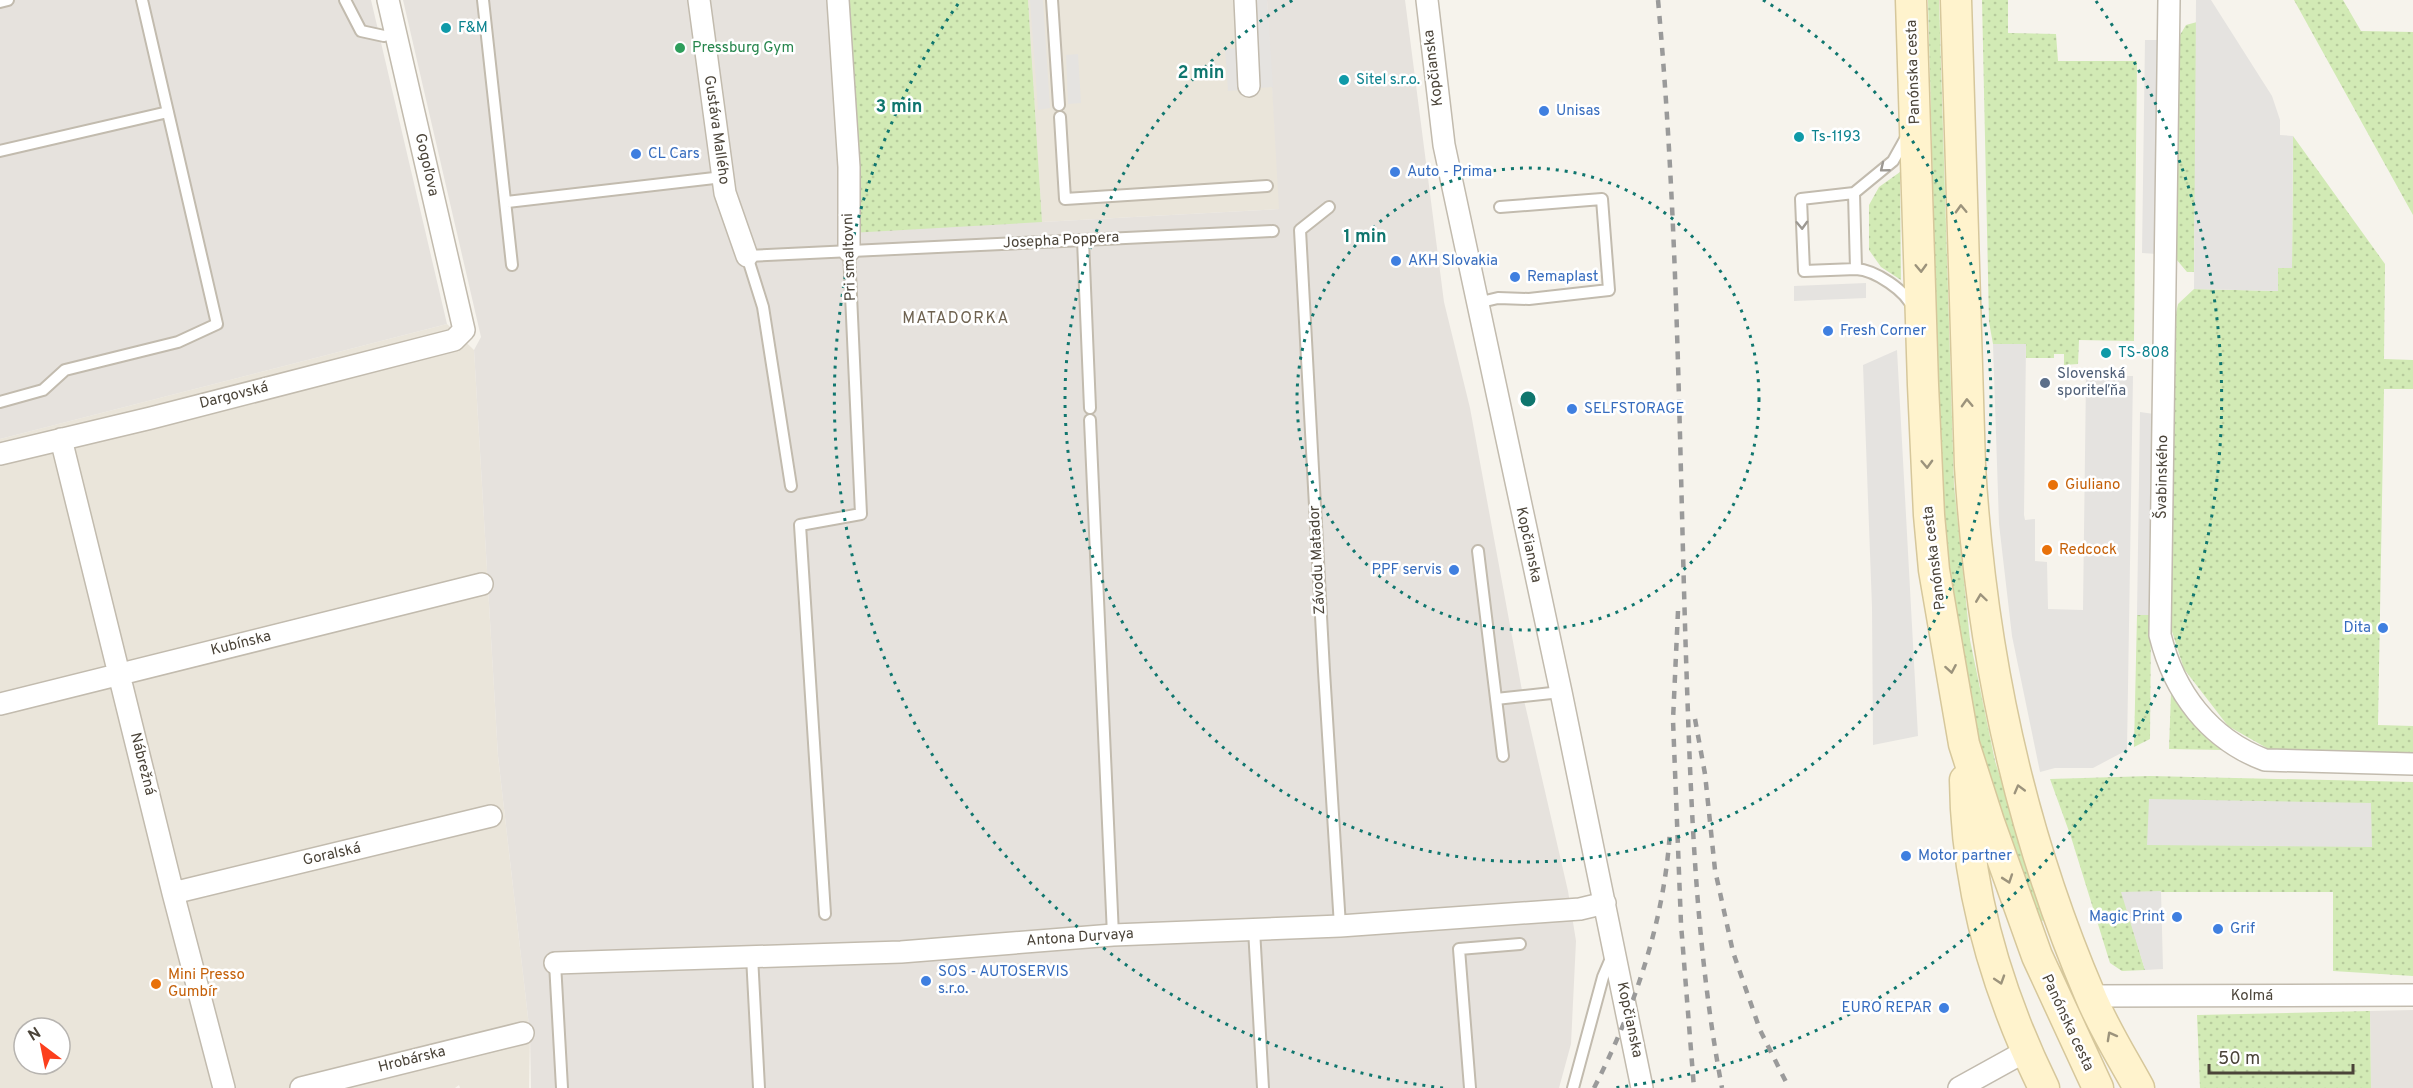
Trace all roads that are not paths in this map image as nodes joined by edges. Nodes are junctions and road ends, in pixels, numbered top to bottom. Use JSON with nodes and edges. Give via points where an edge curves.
{"nodes":[{"id":1,"x":8,"y":0,"type":"edge"},
{"id":2,"x":142,"y":0,"type":"edge"},
{"id":3,"x":345,"y":0,"type":"edge"},
{"id":4,"x":388,"y":0,"type":"edge"},
{"id":5,"x":483,"y":0,"type":"edge"},
{"id":6,"x":699,"y":0,"type":"edge"},
{"id":7,"x":838,"y":0,"type":"edge"},
{"id":8,"x":1052,"y":0,"type":"edge"},
{"id":9,"x":1245,"y":0,"type":"edge"},
{"id":10,"x":1426,"y":0,"type":"edge"},
{"id":11,"x":1911,"y":0,"type":"edge"},
{"id":12,"x":1956,"y":0,"type":"edge"},
{"id":13,"x":2169,"y":0,"type":"edge"},
{"id":14,"x":0,"y":2,"type":"edge"},
{"id":15,"x":395,"y":33,"type":"junction"},
{"id":16,"x":1249,"y":86,"type":"dead end"},
{"id":17,"x":1059,"y":105,"type":"dead end"},
{"id":18,"x":168,"y":112,"type":"junction"},
{"id":19,"x":1060,"y":117,"type":"dead end"},
{"id":20,"x":1916,"y":120,"type":"junction"},
{"id":21,"x":0,"y":151,"type":"edge"},
{"id":22,"x":723,"y":177,"type":"junction"},
{"id":23,"x":1267,"y":186,"type":"dead end"},
{"id":24,"x":1854,"y":192,"type":"junction"},
{"id":25,"x":507,"y":202,"type":"junction"},
{"id":26,"x":1329,"y":207,"type":"dead end"},
{"id":27,"x":1500,"y":207,"type":"dead end"},
{"id":28,"x":1273,"y":231,"type":"dead end"},
{"id":29,"x":1083,"y":240,"type":"junction"},
{"id":30,"x":849,"y":250,"type":"junction"},
{"id":31,"x":747,"y":256,"type":"junction"},
{"id":32,"x":513,"y":265,"type":"dead end"},
{"id":33,"x":1856,"y":269,"type":"junction"},
{"id":34,"x":1477,"y":303,"type":"junction"},
{"id":35,"x":464,"y":330,"type":"joint"},
{"id":36,"x":1923,"y":342,"type":"junction"},
{"id":37,"x":0,"y":402,"type":"edge"},
{"id":38,"x":1090,"y":408,"type":"dead end"},
{"id":39,"x":1090,"y":420,"type":"dead end"},
{"id":40,"x":61,"y":439,"type":"junction"},
{"id":41,"x":0,"y":454,"type":"edge"},
{"id":42,"x":791,"y":486,"type":"dead end"},
{"id":43,"x":1479,"y":550,"type":"dead end"},
{"id":44,"x":482,"y":584,"type":"dead end"},
{"id":45,"x":119,"y":674,"type":"junction"},
{"id":46,"x":1561,"y":692,"type":"junction"},
{"id":47,"x":1496,"y":699,"type":"junction"},
{"id":48,"x":0,"y":704,"type":"edge"},
{"id":49,"x":1965,"y":744,"type":"junction"},
{"id":50,"x":1503,"y":756,"type":"dead end"},
{"id":51,"x":2413,"y":764,"type":"edge"},
{"id":52,"x":491,"y":816,"type":"dead end"},
{"id":53,"x":173,"y":892,"type":"junction"},
{"id":54,"x":1605,"y":903,"type":"junction"},
{"id":55,"x":825,"y":914,"type":"dead end"},
{"id":56,"x":1340,"y":926,"type":"junction"},
{"id":57,"x":1254,"y":929,"type":"junction"},
{"id":58,"x":1113,"y":935,"type":"junction"},
{"id":59,"x":1520,"y":944,"type":"dead end"},
{"id":60,"x":1614,"y":950,"type":"junction"},
{"id":61,"x":752,"y":956,"type":"junction"},
{"id":62,"x":555,"y":963,"type":"joint"},
{"id":63,"x":2413,"y":995,"type":"edge"},
{"id":64,"x":2090,"y":996,"type":"junction"},
{"id":65,"x":523,"y":1032,"type":"dead end"},
{"id":66,"x":2026,"y":1051,"type":"junction"},
{"id":67,"x":224,"y":1088,"type":"edge"},
{"id":68,"x":301,"y":1088,"type":"edge"},
{"id":69,"x":562,"y":1088,"type":"edge"},
{"id":70,"x":759,"y":1088,"type":"edge"},
{"id":71,"x":1263,"y":1088,"type":"edge"},
{"id":72,"x":1470,"y":1088,"type":"edge"},
{"id":73,"x":1573,"y":1088,"type":"edge"},
{"id":74,"x":1642,"y":1088,"type":"edge"},
{"id":75,"x":1959,"y":1088,"type":"edge"},
{"id":76,"x":2044,"y":1088,"type":"edge"},
{"id":77,"x":2098,"y":1088,"type":"edge"},
{"id":78,"x":2139,"y":1088,"type":"edge"}],
"edges":[{"from":1,"to":14,"type":"lane"},
{"from":2,"to":18,"type":"lane"},
{"from":3,"to":15,"type":"lane","via":[[361,31],[384,36]]},
{"from":4,"to":15,"type":"street","name":"Gogoľova"},
{"from":5,"to":25,"type":"lane"},
{"from":6,"to":22,"type":"street","name":"Gustáva Mallého"},
{"from":7,"to":30,"type":"street","name":"Pri smaltovni","via":[[849,167]]},
{"from":8,"to":17,"type":"lane"},
{"from":9,"to":16,"type":"street"},
{"from":10,"to":34,"type":"street","name":"Kopčianska","via":[[1444,145]]},
{"from":11,"to":20,"type":"main road","name":"Panónska cesta"},
{"from":64,"to":12,"type":"main road","one_way":true,"via":[[2055,905],[2022,798],[1982,606],[1967,413]]},
{"from":13,"to":51,"type":"street","name":"Švabinského","via":[[2160,634],[2165,655],[2178,686],[2202,717],[2254,756],[2265,760]]},
{"from":15,"to":35,"type":"street","name":"Gogoľova"},
{"from":18,"to":21,"type":"lane"},
{"from":18,"to":37,"type":"lane","via":[[217,324],[178,342],[65,370],[43,390]]},
{"from":19,"to":23,"type":"lane","via":[[1065,199]]},
{"from":20,"to":24,"type":"lane","one_way":true,"via":[[1893,161]]},
{"from":20,"to":36,"type":"main road","name":"Panónska cesta","one_way":true},
{"from":22,"to":25,"type":"lane"},
{"from":22,"to":31,"type":"street","name":"Gustáva Mallého"},
{"from":24,"to":33,"type":"lane"},
{"from":24,"to":33,"type":"lane","one_way":true,"via":[[1801,199],[1804,271]]},
{"from":25,"to":32,"type":"lane"},
{"from":26,"to":56,"type":"lane","name":"Závodu Matador","via":[[1300,230]]},
{"from":27,"to":34,"type":"lane","via":[[1602,199],[1609,290]]},
{"from":28,"to":29,"type":"lane","name":"Josepha Poppera"},
{"from":29,"to":30,"type":"lane","name":"Josepha Poppera"},
{"from":29,"to":38,"type":"lane"},
{"from":30,"to":31,"type":"lane","name":"Josepha Poppera"},
{"from":30,"to":55,"type":"lane","name":"Pri smaltovni","via":[[861,514],[800,525]]},
{"from":31,"to":42,"type":"lane","via":[[763,307]]},
{"from":33,"to":36,"type":"lane","via":[[1890,283],[1911,303]]},
{"from":34,"to":46,"type":"street","name":"Kopčianska"},
{"from":35,"to":40,"type":"street","name":"Dargovská","via":[[454,340]]},
{"from":36,"to":49,"type":"main road","name":"Panónska cesta","one_way":true,"via":[[1933,559]]},
{"from":39,"to":58,"type":"lane"},
{"from":40,"to":41,"type":"street","name":"Dargovská"},
{"from":40,"to":45,"type":"street","name":"Nábrežná"},
{"from":43,"to":47,"type":"lane"},
{"from":44,"to":45,"type":"street","name":"Kubínska"},
{"from":45,"to":48,"type":"street","name":"Kubínska"},
{"from":45,"to":53,"type":"street","name":"Nábrežná"},
{"from":46,"to":47,"type":"lane"},
{"from":46,"to":54,"type":"street","name":"Kopčianska"},
{"from":47,"to":50,"type":"lane"},
{"from":49,"to":66,"type":"main road","one_way":true,"via":[[1965,816],[1983,925]]},
{"from":49,"to":77,"type":"main road","name":"Panónska cesta","one_way":true,"via":[[2030,940]]},
{"from":52,"to":53,"type":"street","name":"Goralská"},
{"from":53,"to":67,"type":"street","name":"Nábrežná"},
{"from":54,"to":56,"type":"street","name":"Antona Durvaya","via":[[1580,909]]},
{"from":54,"to":60,"type":"street","name":"Kopčianska"},
{"from":56,"to":57,"type":"street","name":"Antona Durvaya"},
{"from":57,"to":58,"type":"street","name":"Antona Durvaya"},
{"from":57,"to":71,"type":"lane"},
{"from":58,"to":61,"type":"street","name":"Antona Durvaya","via":[[901,952]]},
{"from":59,"to":72,"type":"lane","via":[[1459,949]]},
{"from":60,"to":73,"type":"lane"},
{"from":60,"to":74,"type":"street","name":"Kopčianska"},
{"from":61,"to":62,"type":"street","name":"Antona Durvaya"},
{"from":61,"to":70,"type":"lane"},
{"from":62,"to":69,"type":"lane"},
{"from":63,"to":64,"type":"street","name":"Kolmá"},
{"from":78,"to":64,"type":"main road","one_way":true},
{"from":65,"to":68,"type":"street","name":"Hrobárska"},
{"from":66,"to":75,"type":"street"},
{"from":66,"to":76,"type":"main road"}]}
